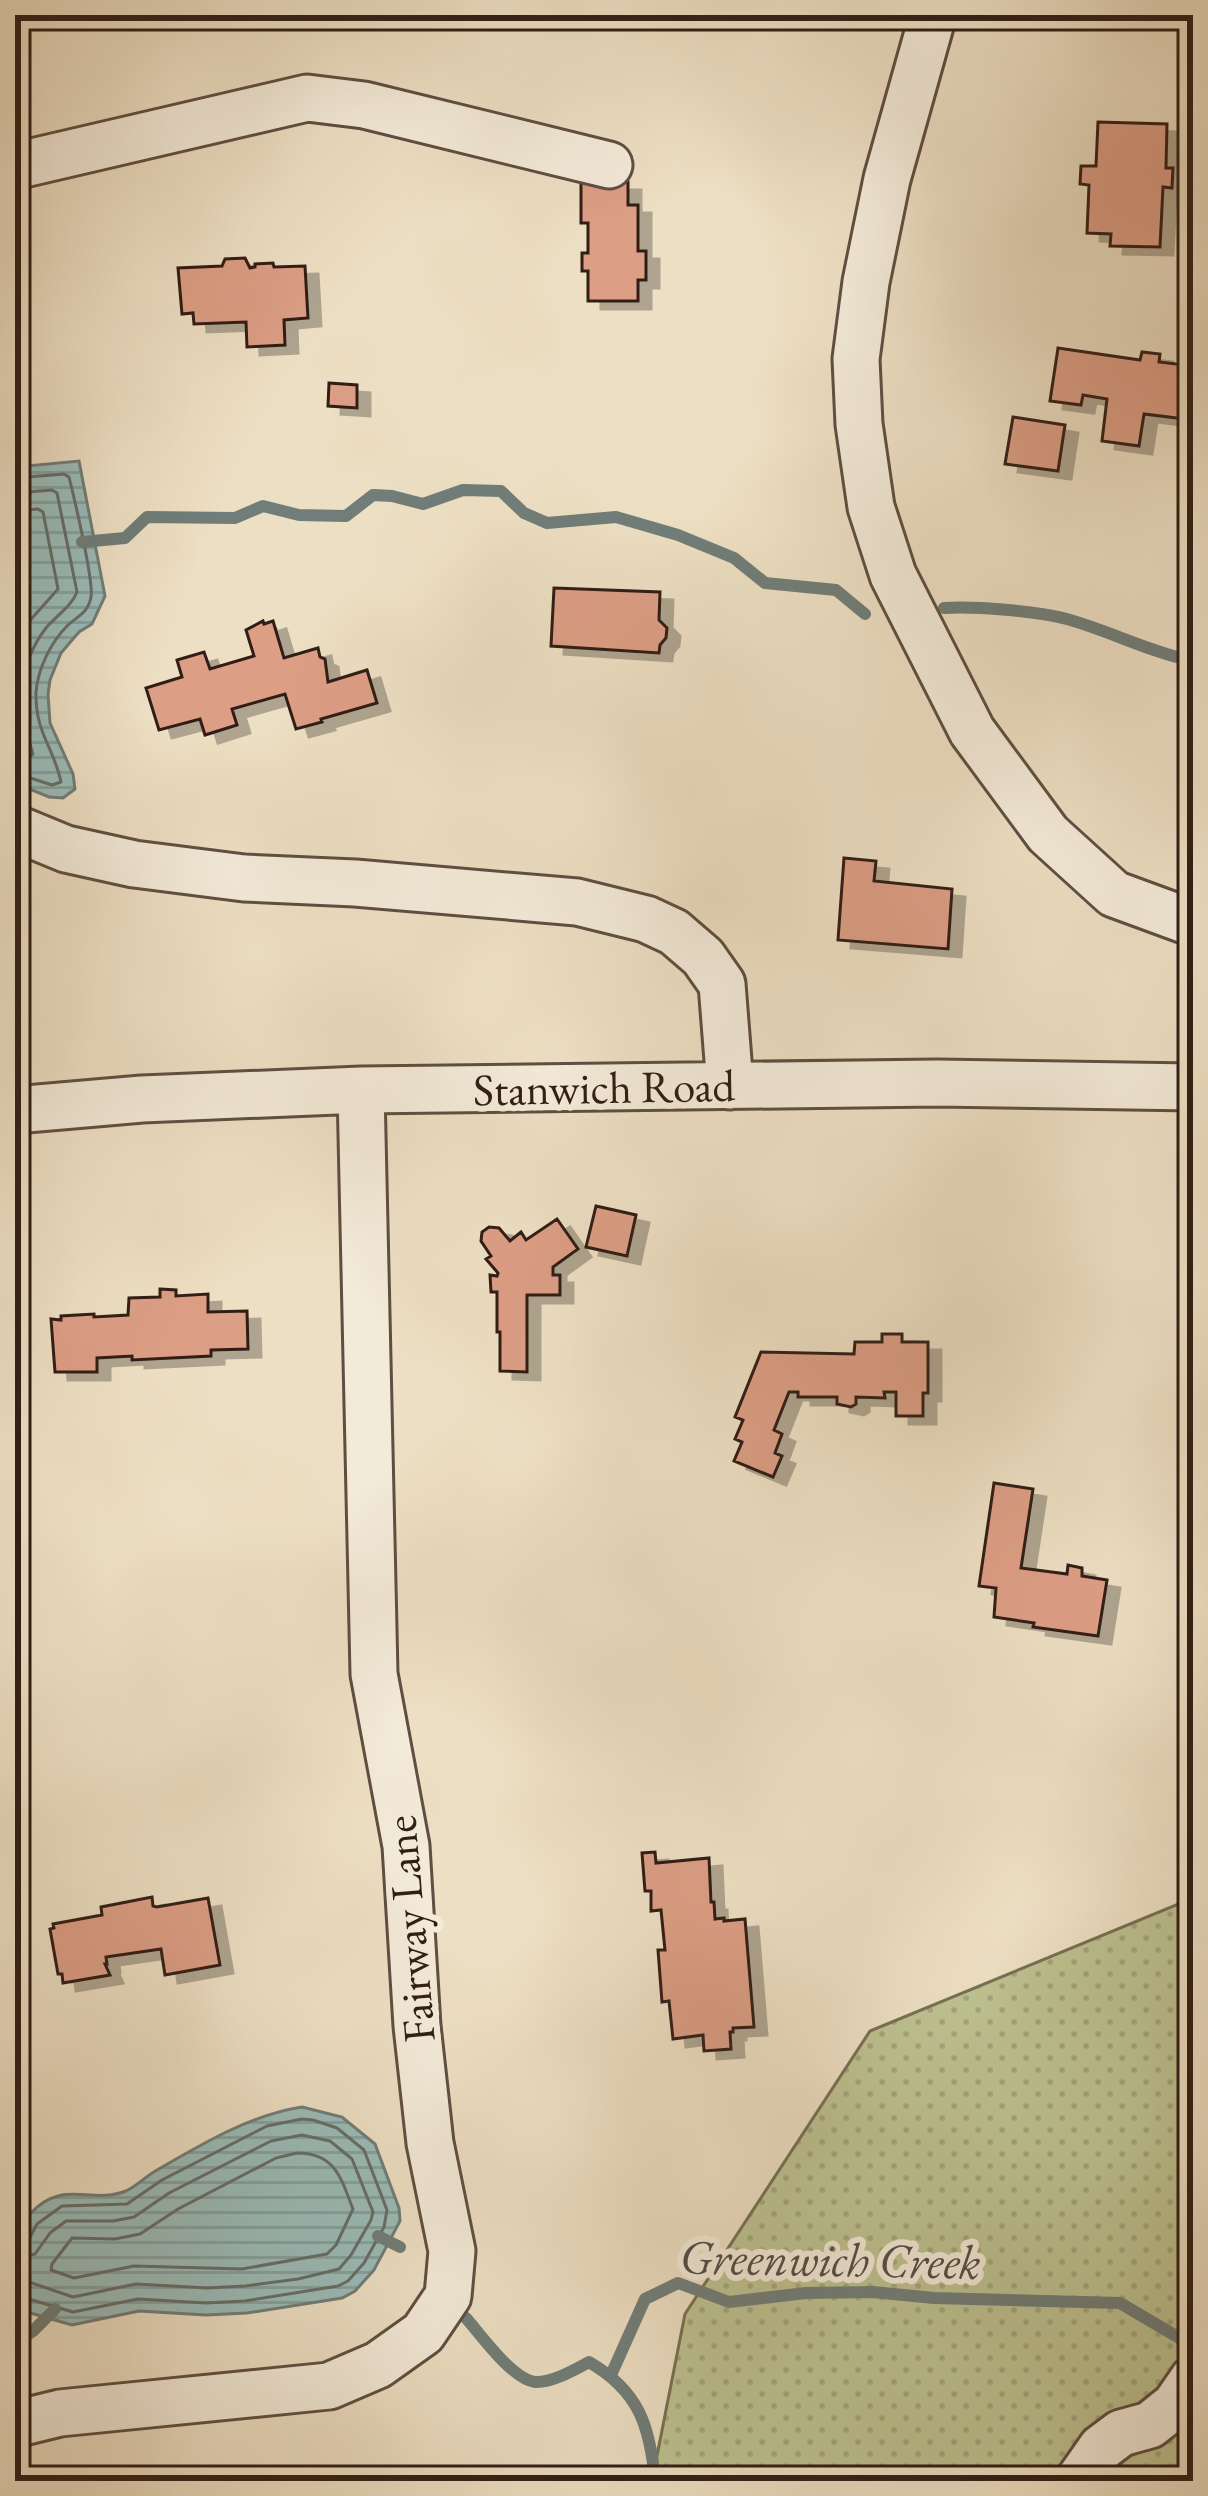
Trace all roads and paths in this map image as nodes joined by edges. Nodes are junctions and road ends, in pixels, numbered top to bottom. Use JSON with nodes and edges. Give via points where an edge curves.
{"nodes":[{"id":1,"x":933,"y":15,"type":"edge"},
{"id":2,"x":609,"y":165,"type":"dead end"},
{"id":3,"x":15,"y":166,"type":"edge"},
{"id":4,"x":15,"y":828,"type":"edge"},
{"id":5,"x":1193,"y":923,"type":"edge"},
{"id":6,"x":730,"y":1086,"type":"junction"},
{"id":7,"x":1193,"y":1088,"type":"edge"},
{"id":8,"x":361,"y":1090,"type":"junction"},
{"id":9,"x":15,"y":1110,"type":"edge"},
{"id":10,"x":1193,"y":2379,"type":"edge"},
{"id":11,"x":15,"y":2424,"type":"edge"},
{"id":12,"x":1078,"y":2481,"type":"edge"}],
"edges":[{"from":1,"to":5,"type":"street","via":[[886,179],[856,358],[871,507],[893,575],[972,731],[1048,834],[1114,894]]},
{"from":2,"to":3,"type":"street","via":[[364,104],[307,98]]},
{"from":4,"to":6,"type":"street","via":[[134,864],[577,902],[646,919],[674,932],[722,984]]},
{"from":6,"to":7,"type":"street","name":"Stanwich Road"},
{"from":6,"to":8,"type":"street","name":"Stanwich Road"},
{"from":8,"to":9,"type":"street","name":"Stanwich Road"},
{"from":8,"to":11,"type":"street","name":"Fairway Lane","via":[[374,1674],[406,1846],[417,2026],[452,2251],[448,2296],[423,2333],[329,2386]]},
{"from":10,"to":12,"type":"street","via":[[1150,2425],[1101,2448]]}]}
